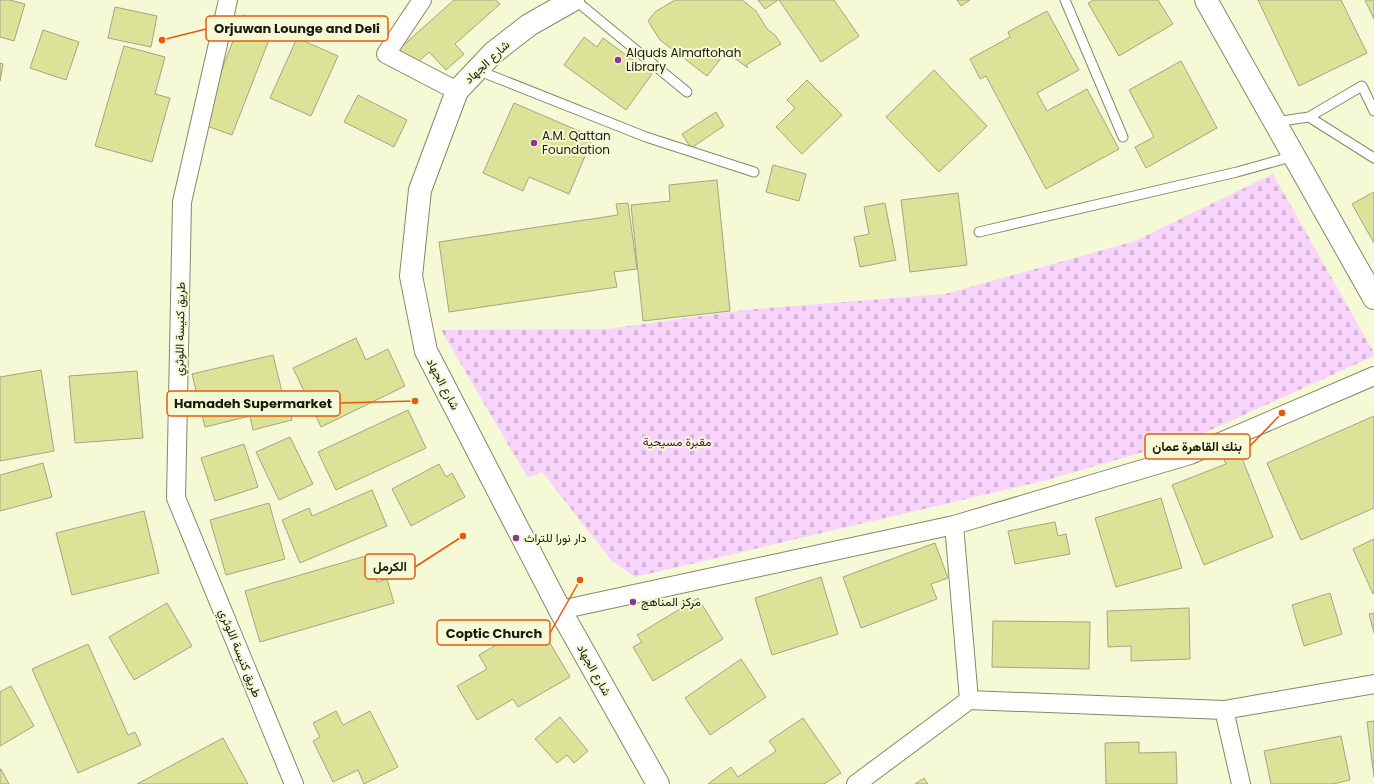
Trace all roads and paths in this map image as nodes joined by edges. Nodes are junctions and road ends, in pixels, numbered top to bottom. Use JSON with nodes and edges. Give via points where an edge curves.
{"nodes":[{"id":1,"x":228,"y":0,"type":"edge"},
{"id":2,"x":422,"y":0,"type":"edge"},
{"id":3,"x":574,"y":0,"type":"edge"},
{"id":4,"x":1065,"y":0,"type":"edge"},
{"id":5,"x":1206,"y":0,"type":"edge"},
{"id":6,"x":477,"y":70,"type":"junction"},
{"id":7,"x":457,"y":91,"type":"junction"},
{"id":8,"x":687,"y":92,"type":"dead end"},
{"id":9,"x":1374,"y":111,"type":"edge"},
{"id":10,"x":1310,"y":117,"type":"junction"},
{"id":11,"x":1275,"y":122,"type":"junction"},
{"id":12,"x":1123,"y":137,"type":"dead end"},
{"id":13,"x":1294,"y":156,"type":"junction"},
{"id":14,"x":1374,"y":158,"type":"edge"},
{"id":15,"x":754,"y":172,"type":"dead end"},
{"id":16,"x":979,"y":232,"type":"dead end"},
{"id":17,"x":1374,"y":298,"type":"edge"},
{"id":18,"x":1374,"y":376,"type":"edge"},
{"id":19,"x":954,"y":525,"type":"junction"},
{"id":20,"x":560,"y":610,"type":"junction"},
{"id":21,"x":1374,"y":684,"type":"edge"},
{"id":22,"x":969,"y":700,"type":"junction"},
{"id":23,"x":1224,"y":710,"type":"junction"},
{"id":24,"x":294,"y":784,"type":"edge"},
{"id":25,"x":658,"y":784,"type":"edge"},
{"id":26,"x":856,"y":784,"type":"edge"},
{"id":27,"x":1241,"y":784,"type":"edge"}],
"edges":[{"from":1,"to":24,"type":"street","name":"طريق كنيسة اللوثري","via":[[182,202],[176,498]]},
{"from":2,"to":7,"type":"street","via":[[386,54]]},
{"from":3,"to":6,"type":"street","name":"شارع الجهاد","via":[[529,25],[493,53]]},
{"from":3,"to":8,"type":"lane"},
{"from":4,"to":12,"type":"lane"},
{"from":5,"to":11,"type":"street"},
{"from":6,"to":7,"type":"street","name":"شارع الجهاد"},
{"from":6,"to":15,"type":"lane","via":[[646,137]]},
{"from":7,"to":20,"type":"street","name":"شارع الجهاد","via":[[420,190],[411,276],[426,351]]},
{"from":9,"to":10,"type":"lane","via":[[1362,86]]},
{"from":10,"to":11,"type":"lane"},
{"from":10,"to":14,"type":"lane"},
{"from":11,"to":13,"type":"street"},
{"from":13,"to":16,"type":"lane","via":[[1237,172]]},
{"from":13,"to":17,"type":"street"},
{"from":18,"to":19,"type":"street","via":[[1190,455]]},
{"from":19,"to":20,"type":"street"},
{"from":19,"to":22,"type":"street"},
{"from":20,"to":25,"type":"street","name":"شارع الجهاد"},
{"from":21,"to":23,"type":"street"},
{"from":22,"to":23,"type":"street"},
{"from":22,"to":26,"type":"street"},
{"from":23,"to":27,"type":"street"}]}
